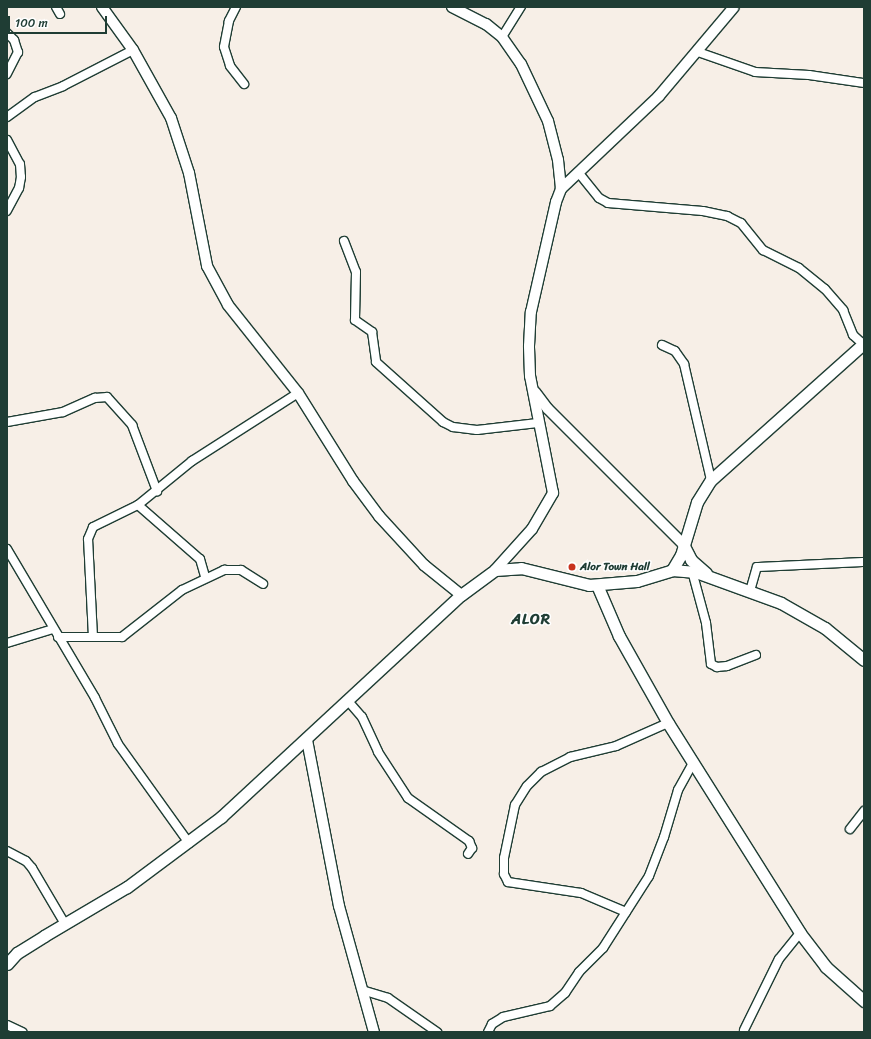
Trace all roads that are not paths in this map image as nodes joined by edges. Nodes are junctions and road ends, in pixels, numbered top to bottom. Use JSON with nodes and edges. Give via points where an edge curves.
{"nodes":[{"id":1,"x":102,"y":7,"type":"edge"},
{"id":2,"x":236,"y":7,"type":"edge"},
{"id":3,"x":452,"y":7,"type":"edge"},
{"id":4,"x":521,"y":7,"type":"edge"},
{"id":5,"x":734,"y":7,"type":"edge"},
{"id":6,"x":7,"y":33,"type":"edge"},
{"id":7,"x":502,"y":37,"type":"junction"},
{"id":8,"x":133,"y":50,"type":"junction"},
{"id":9,"x":698,"y":52,"type":"junction"},
{"id":10,"x":7,"y":74,"type":"edge"},
{"id":11,"x":864,"y":83,"type":"edge"},
{"id":12,"x":244,"y":84,"type":"dead end"},
{"id":13,"x":7,"y":118,"type":"edge"},
{"id":14,"x":7,"y":139,"type":"edge"},
{"id":15,"x":578,"y":172,"type":"junction"},
{"id":16,"x":562,"y":189,"type":"junction"},
{"id":17,"x":7,"y":211,"type":"edge"},
{"id":18,"x":344,"y":241,"type":"dead end"},
{"id":19,"x":863,"y":343,"type":"edge"},
{"id":20,"x":662,"y":345,"type":"dead end"},
{"id":21,"x":532,"y":385,"type":"junction"},
{"id":22,"x":298,"y":393,"type":"junction"},
{"id":23,"x":548,"y":409,"type":"junction"},
{"id":24,"x":537,"y":412,"type":"junction"},
{"id":25,"x":7,"y":422,"type":"edge"},
{"id":26,"x":538,"y":423,"type":"junction"},
{"id":27,"x":711,"y":480,"type":"junction"},
{"id":28,"x":157,"y":491,"type":"junction"},
{"id":29,"x":138,"y":505,"type":"junction"},
{"id":30,"x":682,"y":544,"type":"junction"},
{"id":31,"x":7,"y":549,"type":"edge"},
{"id":32,"x":864,"y":562,"type":"edge"},
{"id":33,"x":495,"y":570,"type":"junction"},
{"id":34,"x":672,"y":570,"type":"junction"},
{"id":35,"x":692,"y":571,"type":"junction"},
{"id":36,"x":205,"y":577,"type":"junction"},
{"id":37,"x":711,"y":577,"type":"junction"},
{"id":38,"x":262,"y":584,"type":"dead end"},
{"id":39,"x":597,"y":585,"type":"junction"},
{"id":40,"x":750,"y":592,"type":"junction"},
{"id":41,"x":461,"y":595,"type":"junction"},
{"id":42,"x":53,"y":629,"type":"junction"},
{"id":43,"x":58,"y":637,"type":"junction"},
{"id":44,"x":93,"y":637,"type":"junction"},
{"id":45,"x":7,"y":643,"type":"edge"},
{"id":46,"x":756,"y":655,"type":"dead end"},
{"id":47,"x":864,"y":660,"type":"edge"},
{"id":48,"x":348,"y":701,"type":"junction"},
{"id":49,"x":668,"y":723,"type":"junction"},
{"id":50,"x":307,"y":740,"type":"junction"},
{"id":51,"x":692,"y":763,"type":"junction"},
{"id":52,"x":864,"y":811,"type":"edge"},
{"id":53,"x":850,"y":829,"type":"dead end"},
{"id":54,"x":189,"y":842,"type":"junction"},
{"id":55,"x":7,"y":851,"type":"edge"},
{"id":56,"x":468,"y":854,"type":"dead end"},
{"id":57,"x":626,"y":912,"type":"junction"},
{"id":58,"x":65,"y":924,"type":"junction"},
{"id":59,"x":800,"y":934,"type":"junction"},
{"id":60,"x":12,"y":953,"type":"edge"},
{"id":61,"x":7,"y":964,"type":"edge"},
{"id":62,"x":362,"y":990,"type":"junction"},
{"id":63,"x":864,"y":1001,"type":"edge"},
{"id":64,"x":7,"y":1025,"type":"edge"},
{"id":65,"x":744,"y":1030,"type":"dead end"},
{"id":66,"x":22,"y":1032,"type":"edge"},
{"id":67,"x":374,"y":1032,"type":"edge"},
{"id":68,"x":436,"y":1032,"type":"edge"},
{"id":69,"x":488,"y":1032,"type":"edge"}],
"edges":[{"from":1,"to":8,"type":"street"},
{"from":2,"to":12,"type":"street","via":[[229,21],[224,47],[228,62]]},
{"from":3,"to":7,"type":"street","via":[[479,20]]},
{"from":4,"to":7,"type":"street"},
{"from":5,"to":9,"type":"street"},
{"from":6,"to":10,"type":"street","via":[[14,40],[18,52]]},
{"from":7,"to":16,"type":"street","via":[[521,64],[548,121]]},
{"from":8,"to":13,"type":"street","via":[[63,86],[35,97]]},
{"from":8,"to":22,"type":"street","via":[[162,100],[179,140],[196,206],[206,266],[228,305]]},
{"from":9,"to":11,"type":"street","via":[[755,72],[809,75]]},
{"from":9,"to":15,"type":"street","via":[[632,123]]},
{"from":14,"to":17,"type":"street","via":[[20,164],[21,177],[19,188]]},
{"from":15,"to":16,"type":"street"},
{"from":15,"to":19,"type":"street","via":[[599,198],[608,202],[703,211],[727,216],[741,223],[763,250],[800,268],[825,289],[843,310],[853,335]]},
{"from":16,"to":21,"type":"street","via":[[549,230],[531,312],[529,346]]},
{"from":18,"to":26,"type":"street","via":[[356,272],[355,320],[372,332],[376,362],[443,422],[453,427],[477,430]]},
{"from":19,"to":27,"type":"main road"},
{"from":20,"to":27,"type":"street","via":[[674,351],[684,364]]},
{"from":21,"to":23,"type":"street"},
{"from":21,"to":24,"type":"street"},
{"from":22,"to":28,"type":"street","via":[[192,461]]},
{"from":22,"to":41,"type":"street","via":[[353,481],[379,516],[424,565]]},
{"from":23,"to":24,"type":"street","via":[[541,407]]},
{"from":23,"to":30,"type":"street"},
{"from":24,"to":26,"type":"street"},
{"from":25,"to":28,"type":"street","via":[[63,412],[95,398],[107,397],[132,425]]},
{"from":26,"to":33,"type":"street","via":[[549,465],[552,493],[532,529]]},
{"from":27,"to":30,"type":"main road","via":[[697,502]]},
{"from":28,"to":29,"type":"street"},
{"from":29,"to":36,"type":"street","via":[[200,559]]},
{"from":29,"to":44,"type":"street","via":[[108,518],[88,533]]},
{"from":30,"to":34,"type":"main road","via":[[676,566]]},
{"from":30,"to":37,"type":"main road","via":[[691,560]]},
{"from":31,"to":42,"type":"street"},
{"from":32,"to":40,"type":"street","via":[[757,567]]},
{"from":33,"to":39,"type":"main road","via":[[521,568],[564,580]]},
{"from":33,"to":41,"type":"main road"},
{"from":34,"to":35,"type":"main road"},
{"from":34,"to":39,"type":"main road","via":[[637,581]]},
{"from":35,"to":37,"type":"main road"},
{"from":35,"to":46,"type":"street","via":[[706,623],[711,664],[718,667],[727,666]]},
{"from":36,"to":38,"type":"street","via":[[224,570],[241,570]]},
{"from":36,"to":44,"type":"street","via":[[154,610],[129,633],[114,638]]},
{"from":37,"to":40,"type":"main road"},
{"from":39,"to":49,"type":"main road","via":[[619,636]]},
{"from":40,"to":47,"type":"main road","via":[[802,613]]},
{"from":41,"to":48,"type":"main road"},
{"from":42,"to":43,"type":"street"},
{"from":42,"to":45,"type":"street"},
{"from":43,"to":44,"type":"street"},
{"from":43,"to":54,"type":"street","via":[[95,698],[118,744]]},
{"from":48,"to":50,"type":"main road"},
{"from":48,"to":56,"type":"street","via":[[362,717],[378,752],[408,798],[469,841],[472,848]]},
{"from":49,"to":51,"type":"main road"},
{"from":49,"to":57,"type":"street","via":[[616,746],[570,757],[541,772],[527,786],[515,805],[504,858],[504,874],[508,882],[581,893]]},
{"from":50,"to":54,"type":"main road","via":[[221,817]]},
{"from":50,"to":62,"type":"street","via":[[339,906]]},
{"from":51,"to":57,"type":"street","via":[[678,790],[649,876]]},
{"from":51,"to":59,"type":"main road"},
{"from":52,"to":53,"type":"street"},
{"from":54,"to":58,"type":"main road","via":[[127,888]]},
{"from":55,"to":58,"type":"street","via":[[26,861],[32,868]]},
{"from":57,"to":69,"type":"street","via":[[603,948],[579,972],[565,993],[541,1009],[504,1017],[492,1024]]},
{"from":58,"to":60,"type":"main road"},
{"from":59,"to":63,"type":"main road","via":[[826,967]]},
{"from":59,"to":65,"type":"street","via":[[779,959]]},
{"from":60,"to":61,"type":"main road"},
{"from":62,"to":67,"type":"street"},
{"from":62,"to":68,"type":"street","via":[[388,998]]},
{"from":64,"to":66,"type":"street"}]}
